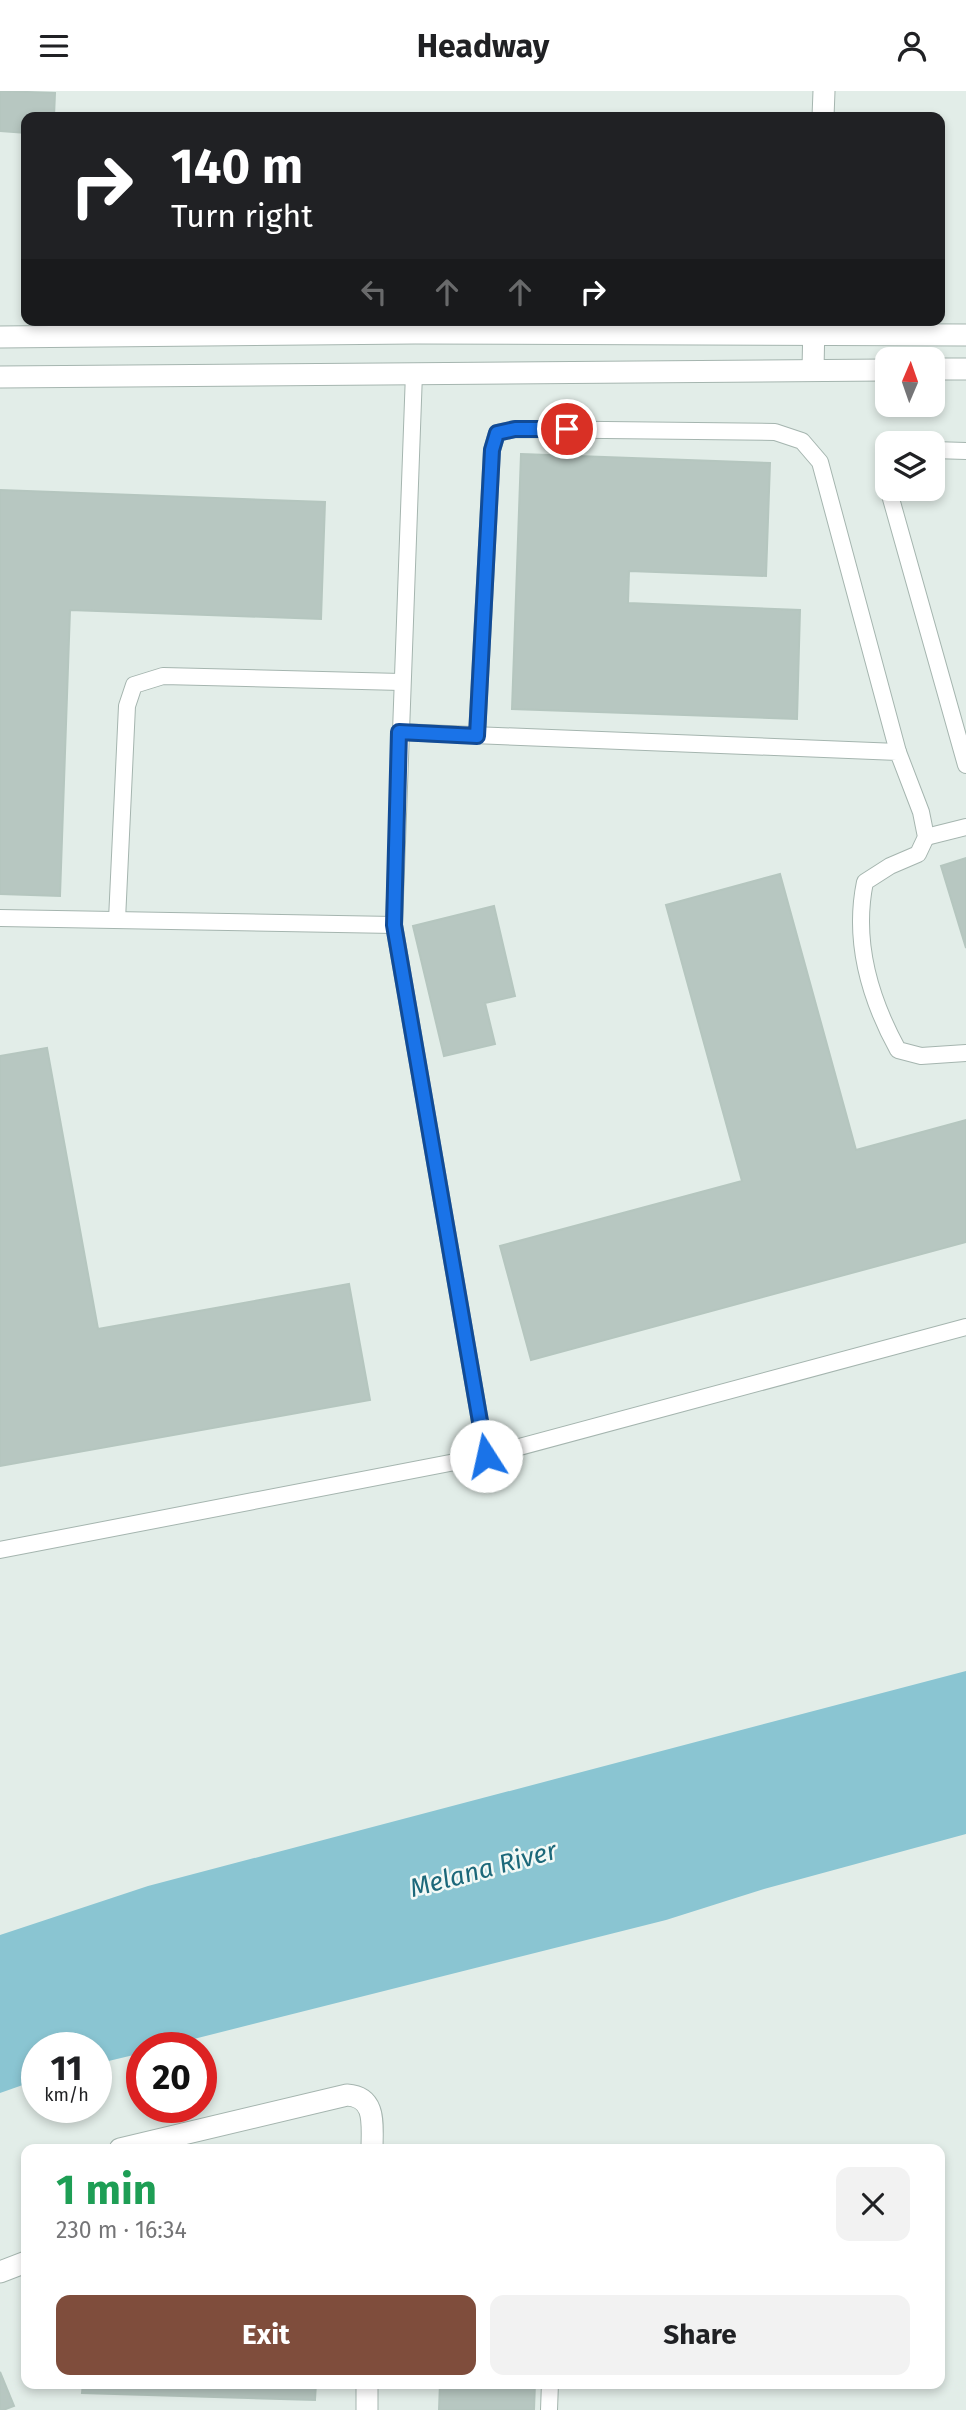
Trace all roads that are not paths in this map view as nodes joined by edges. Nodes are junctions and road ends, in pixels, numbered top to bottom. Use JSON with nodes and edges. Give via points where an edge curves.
{"nodes":[{"id":1,"x":824,"y":91,"type":"edge"},
{"id":2,"x":823,"y":112,"type":"edge"},
{"id":3,"x":813,"y":328,"type":"edge"},
{"id":4,"x":415,"y":333,"type":"junction"},
{"id":5,"x":966,"y":335,"type":"edge"},
{"id":6,"x":0,"y":337,"type":"edge"},
{"id":7,"x":945,"y":369,"type":"edge"},
{"id":8,"x":966,"y":369,"type":"edge"},
{"id":9,"x":813,"y":370,"type":"junction"},
{"id":10,"x":875,"y":370,"type":"edge"},
{"id":11,"x":414,"y":373,"type":"junction"},
{"id":12,"x":0,"y":377,"type":"edge"},
{"id":13,"x":945,"y":450,"type":"edge"},
{"id":14,"x":966,"y":451,"type":"edge"},
{"id":15,"x":892,"y":501,"type":"edge"},
{"id":16,"x":401,"y":682,"type":"junction"},
{"id":17,"x":399,"y":732,"type":"junction"},
{"id":18,"x":477,"y":736,"type":"junction"},
{"id":19,"x":898,"y":753,"type":"junction"},
{"id":20,"x":966,"y":765,"type":"edge"},
{"id":21,"x":966,"y":827,"type":"edge"},
{"id":22,"x":926,"y":837,"type":"junction"},
{"id":23,"x":0,"y":918,"type":"edge"},
{"id":24,"x":117,"y":920,"type":"junction"},
{"id":25,"x":394,"y":925,"type":"junction"},
{"id":26,"x":966,"y":1053,"type":"edge"},
{"id":27,"x":966,"y":1327,"type":"edge"},
{"id":28,"x":486,"y":1456,"type":"junction"},
{"id":29,"x":0,"y":1550,"type":"edge"},
{"id":30,"x":141,"y":2144,"type":"edge"},
{"id":31,"x":372,"y":2144,"type":"edge"},
{"id":32,"x":21,"y":2264,"type":"edge"},
{"id":33,"x":0,"y":2272,"type":"edge"},
{"id":34,"x":368,"y":2389,"type":"edge"},
{"id":35,"x":550,"y":2389,"type":"edge"},
{"id":36,"x":366,"y":2410,"type":"edge"},
{"id":37,"x":549,"y":2410,"type":"edge"}],
"edges":[{"from":1,"to":2,"type":"street"},
{"from":3,"to":4,"type":"street"},
{"from":3,"to":5,"type":"street"},
{"from":3,"to":9,"type":"street"},
{"from":4,"to":6,"type":"street"},
{"from":4,"to":11,"type":"street"},
{"from":7,"to":8,"type":"street"},
{"from":9,"to":10,"type":"street"},
{"from":9,"to":11,"type":"street"},
{"from":11,"to":12,"type":"street"},
{"from":11,"to":16,"type":"lane"},
{"from":13,"to":14,"type":"lane"},
{"from":15,"to":20,"type":"lane"},
{"from":16,"to":17,"type":"lane"},
{"from":16,"to":24,"type":"lane","via":[[163,676],[134,685],[127,706]]},
{"from":17,"to":18,"type":"lane"},
{"from":17,"to":25,"type":"lane"},
{"from":18,"to":19,"type":"lane"},
{"from":18,"to":19,"type":"lane","via":[[492,450],[497,433],[515,429],[775,432],[802,440],[820,462]]},
{"from":19,"to":22,"type":"lane"},
{"from":21,"to":22,"type":"lane"},
{"from":22,"to":26,"type":"lane","via":[[918,854],[864,882],[859,910],[867,979],[898,1050],[921,1056]]},
{"from":23,"to":24,"type":"lane"},
{"from":24,"to":25,"type":"lane"},
{"from":25,"to":28,"type":"lane"},
{"from":27,"to":28,"type":"lane"},
{"from":28,"to":29,"type":"lane"},
{"from":30,"to":31,"type":"street","via":[[347,2095],[364,2100],[372,2115]]},
{"from":32,"to":33,"type":"street"},
{"from":34,"to":36,"type":"street"},
{"from":35,"to":37,"type":"lane"}]}
